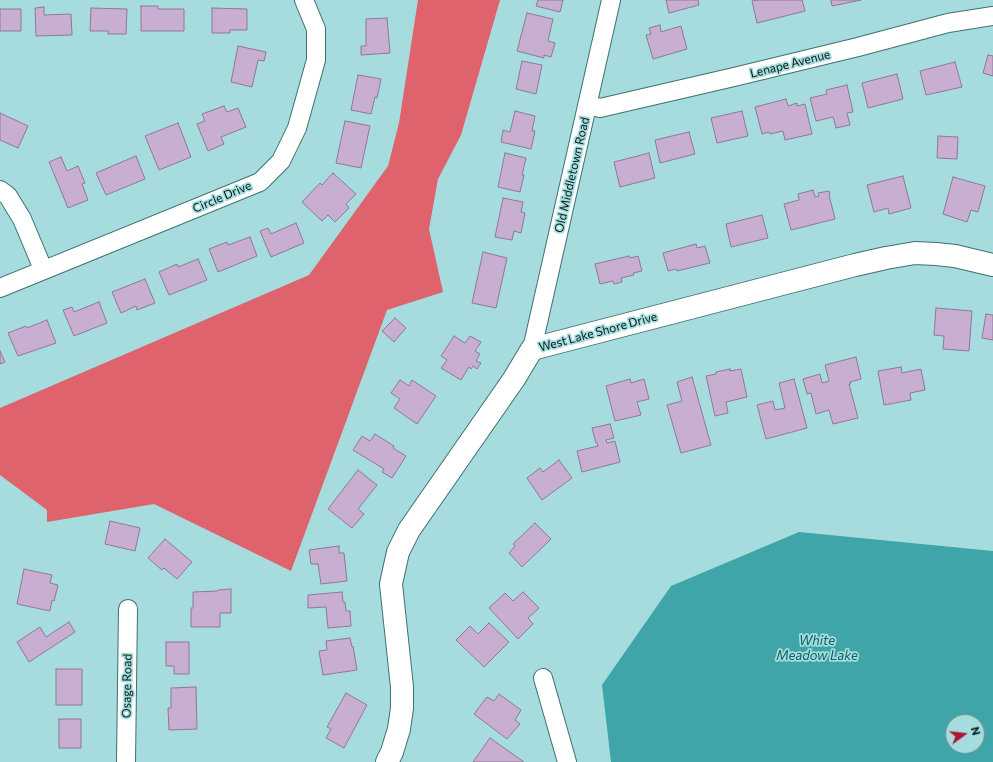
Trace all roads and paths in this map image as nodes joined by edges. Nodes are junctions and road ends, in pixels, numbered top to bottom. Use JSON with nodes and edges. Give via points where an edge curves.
{"nodes":[{"id":1,"x":304,"y":0,"type":"edge"},
{"id":2,"x":611,"y":0,"type":"edge"},
{"id":3,"x":993,"y":16,"type":"edge"},
{"id":4,"x":587,"y":105,"type":"junction"},
{"id":5,"x":0,"y":190,"type":"edge"},
{"id":6,"x":993,"y":264,"type":"edge"},
{"id":7,"x":43,"y":269,"type":"junction"},
{"id":8,"x":0,"y":288,"type":"edge"},
{"id":9,"x":532,"y":349,"type":"junction"},
{"id":10,"x":128,"y":609,"type":"dead end"},
{"id":11,"x":543,"y":678,"type":"dead end"},
{"id":12,"x":126,"y":762,"type":"edge"},
{"id":13,"x":386,"y":762,"type":"edge"},
{"id":14,"x":567,"y":762,"type":"edge"}],
"edges":[{"from":1,"to":7,"type":"street","name":"Circle Drive","via":[[316,29],[316,60],[297,128],[281,161],[260,182]]},
{"from":2,"to":4,"type":"street","name":"Old Middletown Road"},
{"from":3,"to":4,"type":"street","name":"Lenape Avenue","via":[[948,23],[757,72],[600,108]]},
{"from":4,"to":9,"type":"street","name":"Old Middletown Road"},
{"from":5,"to":7,"type":"street","via":[[8,196],[22,219]]},
{"from":6,"to":9,"type":"street","name":"West Lake Shore Drive","via":[[936,254],[915,253],[886,258]]},
{"from":7,"to":8,"type":"street","name":"Circle Drive"},
{"from":9,"to":13,"type":"street","name":"West Lake Shore Drive","via":[[514,379],[408,530],[398,552],[391,584],[402,708],[399,729]]},
{"from":10,"to":12,"type":"street","name":"Osage Road"},
{"from":11,"to":14,"type":"street"}]}
